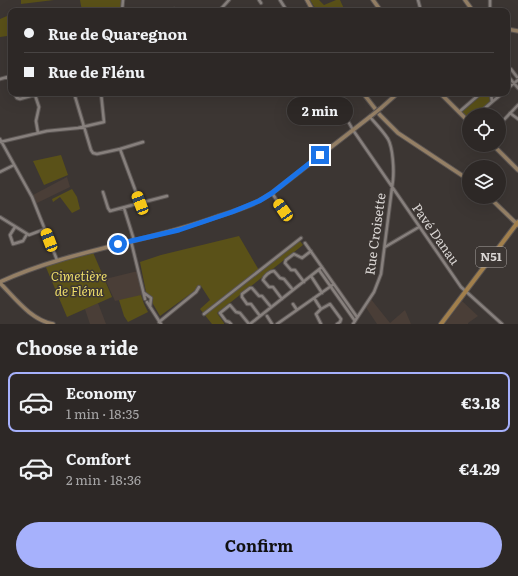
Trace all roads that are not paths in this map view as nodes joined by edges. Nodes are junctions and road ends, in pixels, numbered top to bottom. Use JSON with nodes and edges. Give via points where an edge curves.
{"nodes":[{"id":1,"x":229,"y":0,"type":"edge"},
{"id":2,"x":259,"y":0,"type":"edge"},
{"id":3,"x":260,"y":3,"type":"dead end"},
{"id":4,"x":222,"y":8,"type":"edge"},
{"id":5,"x":510,"y":69,"type":"edge"},
{"id":6,"x":517,"y":76,"type":"edge"},
{"id":7,"x":518,"y":80,"type":"edge"},
{"id":8,"x":511,"y":81,"type":"joint"},
{"id":9,"x":514,"y":84,"type":"junction"},
{"id":10,"x":510,"y":87,"type":"edge"},
{"id":11,"x":518,"y":88,"type":"edge"},
{"id":12,"x":16,"y":96,"type":"edge"},
{"id":13,"x":31,"y":96,"type":"edge"},
{"id":14,"x":35,"y":96,"type":"edge"},
{"id":15,"x":75,"y":96,"type":"edge"},
{"id":16,"x":101,"y":96,"type":"edge"},
{"id":17,"x":321,"y":96,"type":"edge"},
{"id":18,"x":334,"y":96,"type":"edge"},
{"id":19,"x":365,"y":96,"type":"edge"},
{"id":20,"x":395,"y":96,"type":"edge"},
{"id":21,"x":443,"y":96,"type":"edge"},
{"id":22,"x":478,"y":96,"type":"edge"},
{"id":23,"x":491,"y":96,"type":"edge"},
{"id":24,"x":499,"y":96,"type":"edge"},
{"id":25,"x":492,"y":102,"type":"junction"},
{"id":26,"x":338,"y":104,"type":"junction"},
{"id":27,"x":518,"y":105,"type":"edge"},
{"id":28,"x":485,"y":108,"type":"edge"},
{"id":29,"x":459,"y":112,"type":"junction"},
{"id":30,"x":510,"y":113,"type":"junction"},
{"id":31,"x":462,"y":115,"type":"edge"},
{"id":32,"x":370,"y":116,"type":"junction"},
{"id":33,"x":506,"y":117,"type":"edge"},
{"id":34,"x":518,"y":119,"type":"edge"},
{"id":35,"x":84,"y":126,"type":"junction"},
{"id":36,"x":353,"y":130,"type":"junction"},
{"id":37,"x":38,"y":133,"type":"junction"},
{"id":38,"x":0,"y":141,"type":"edge"},
{"id":39,"x":143,"y":142,"type":"dead end"},
{"id":40,"x":120,"y":149,"type":"junction"},
{"id":41,"x":499,"y":152,"type":"edge"},
{"id":42,"x":14,"y":165,"type":"junction"},
{"id":43,"x":518,"y":170,"type":"edge"},
{"id":44,"x":0,"y":172,"type":"edge"},
{"id":45,"x":462,"y":175,"type":"edge"},
{"id":46,"x":392,"y":187,"type":"junction"},
{"id":47,"x":103,"y":192,"type":"dead end"},
{"id":48,"x":272,"y":193,"type":"junction"},
{"id":49,"x":167,"y":196,"type":"dead end"},
{"id":50,"x":140,"y":203,"type":"junction"},
{"id":51,"x":496,"y":204,"type":"edge"},
{"id":52,"x":124,"y":208,"type":"junction"},
{"id":53,"x":283,"y":210,"type":"dead end"},
{"id":54,"x":0,"y":217,"type":"edge"},
{"id":55,"x":517,"y":224,"type":"edge"},
{"id":56,"x":15,"y":227,"type":"junction"},
{"id":57,"x":419,"y":227,"type":"junction"},
{"id":58,"x":45,"y":229,"type":"junction"},
{"id":59,"x":27,"y":234,"type":"junction"},
{"id":60,"x":301,"y":238,"type":"dead end"},
{"id":61,"x":133,"y":241,"type":"junction"},
{"id":62,"x":305,"y":243,"type":"dead end"},
{"id":63,"x":385,"y":247,"type":"junction"},
{"id":64,"x":311,"y":251,"type":"junction"},
{"id":65,"x":57,"y":260,"type":"junction"},
{"id":66,"x":322,"y":267,"type":"junction"},
{"id":67,"x":319,"y":270,"type":"junction"},
{"id":68,"x":311,"y":276,"type":"junction"},
{"id":69,"x":0,"y":282,"type":"edge"},
{"id":70,"x":304,"y":282,"type":"junction"},
{"id":71,"x":334,"y":284,"type":"junction"},
{"id":72,"x":199,"y":287,"type":"dead end"},
{"id":73,"x":331,"y":287,"type":"junction"},
{"id":74,"x":293,"y":290,"type":"junction"},
{"id":75,"x":466,"y":291,"type":"junction"},
{"id":76,"x":143,"y":293,"type":"junction"},
{"id":77,"x":322,"y":293,"type":"junction"},
{"id":78,"x":148,"y":296,"type":"junction"},
{"id":79,"x":282,"y":298,"type":"junction"},
{"id":80,"x":314,"y":298,"type":"junction"},
{"id":81,"x":145,"y":299,"type":"junction"},
{"id":82,"x":151,"y":301,"type":"junction"},
{"id":83,"x":147,"y":302,"type":"junction"},
{"id":84,"x":293,"y":304,"type":"dead end"},
{"id":85,"x":271,"y":307,"type":"junction"},
{"id":86,"x":150,"y":308,"type":"junction"},
{"id":87,"x":321,"y":309,"type":"junction"},
{"id":88,"x":297,"y":310,"type":"junction"},
{"id":89,"x":204,"y":314,"type":"dead end"},
{"id":90,"x":260,"y":316,"type":"junction"},
{"id":91,"x":267,"y":316,"type":"dead end"},
{"id":92,"x":357,"y":317,"type":"junction"},
{"id":93,"x":160,"y":323,"type":"edge"},
{"id":94,"x":354,"y":323,"type":"edge"},
{"id":95,"x":53,"y":324,"type":"edge"},
{"id":96,"x":231,"y":324,"type":"edge"},
{"id":97,"x":249,"y":324,"type":"edge"},
{"id":98,"x":272,"y":324,"type":"edge"},
{"id":99,"x":277,"y":324,"type":"edge"},
{"id":100,"x":321,"y":324,"type":"edge"},
{"id":101,"x":337,"y":324,"type":"edge"},
{"id":102,"x":441,"y":324,"type":"edge"},
{"id":103,"x":502,"y":324,"type":"edge"}],
"edges":[{"from":1,"to":4,"type":"street"},
{"from":2,"to":3,"type":"street"},
{"from":5,"to":6,"type":"street"},
{"from":6,"to":8,"type":"street"},
{"from":7,"to":9,"type":"street"},
{"from":8,"to":9,"type":"street"},
{"from":9,"to":10,"type":"street"},
{"from":9,"to":11,"type":"street"},
{"from":12,"to":13,"type":"street","via":[[20,99]]},
{"from":14,"to":37,"type":"street","via":[[39,107],[36,121]]},
{"from":15,"to":35,"type":"street"},
{"from":16,"to":35,"type":"street","via":[[104,122]]},
{"from":17,"to":26,"type":"street"},
{"from":18,"to":26,"type":"street","name":"Pavé Danau"},
{"from":19,"to":45,"type":"street","via":[[398,133]]},
{"from":20,"to":32,"type":"street","bridge":true},
{"from":21,"to":29,"type":"street"},
{"from":22,"to":29,"type":"street"},
{"from":23,"to":25,"type":"street"},
{"from":24,"to":25,"type":"street"},
{"from":25,"to":28,"type":"street"},
{"from":26,"to":36,"type":"street","name":"Pavé Danau"},
{"from":27,"to":30,"type":"street"},
{"from":29,"to":31,"type":"street"},
{"from":30,"to":33,"type":"street"},
{"from":30,"to":34,"type":"street"},
{"from":32,"to":36,"type":"street"},
{"from":32,"to":46,"type":"street","name":"Rue Croisette","via":[[390,143]]},
{"from":35,"to":37,"type":"street"},
{"from":35,"to":40,"type":"street","via":[[93,153]]},
{"from":36,"to":46,"type":"street","name":"Pavé Danau"},
{"from":36,"to":48,"type":"street"},
{"from":37,"to":38,"type":"street"},
{"from":38,"to":42,"type":"street"},
{"from":39,"to":40,"type":"street"},
{"from":40,"to":50,"type":"street"},
{"from":41,"to":43,"type":"street"},
{"from":42,"to":44,"type":"street"},
{"from":42,"to":58,"type":"street","via":[[32,197]]},
{"from":46,"to":57,"type":"street","name":"Pavé Danau"},
{"from":46,"to":63,"type":"street","name":"Rue Croisette"},
{"from":47,"to":52,"type":"street","via":[[109,210]]},
{"from":48,"to":53,"type":"street"},
{"from":48,"to":61,"type":"street","via":[[254,203],[206,221]]},
{"from":49,"to":50,"type":"street"},
{"from":50,"to":52,"type":"street"},
{"from":51,"to":55,"type":"street"},
{"from":52,"to":61,"type":"street"},
{"from":54,"to":56,"type":"street"},
{"from":55,"to":75,"type":"main road","number":"N51"},
{"from":56,"to":59,"type":"street"},
{"from":56,"to":59,"type":"street","via":[[10,235],[13,244],[23,241]]},
{"from":57,"to":63,"type":"street"},
{"from":57,"to":75,"type":"street","name":"Pavé Danau"},
{"from":58,"to":59,"type":"street","via":[[29,236]]},
{"from":58,"to":65,"type":"street"},
{"from":60,"to":89,"type":"street"},
{"from":61,"to":65,"type":"street"},
{"from":61,"to":76,"type":"street"},
{"from":62,"to":64,"type":"street"},
{"from":63,"to":92,"type":"street","name":"Rue Croisette","via":[[379,281]]},
{"from":64,"to":66,"type":"street"},
{"from":64,"to":70,"type":"street","via":[[302,258],[294,254],[285,263],[291,270],[295,270]]},
{"from":65,"to":69,"type":"street"},
{"from":66,"to":67,"type":"street"},
{"from":66,"to":71,"type":"street"},
{"from":67,"to":68,"type":"street"},
{"from":67,"to":73,"type":"street"},
{"from":68,"to":70,"type":"street"},
{"from":68,"to":77,"type":"street"},
{"from":69,"to":95,"type":"street","via":[[33,315]]},
{"from":70,"to":74,"type":"street"},
{"from":71,"to":73,"type":"street"},
{"from":71,"to":92,"type":"street"},
{"from":72,"to":93,"type":"street"},
{"from":73,"to":77,"type":"street"},
{"from":73,"to":94,"type":"street"},
{"from":74,"to":79,"type":"street"},
{"from":74,"to":79,"type":"street","via":[[284,278],[280,278],[272,271],[264,280]]},
{"from":75,"to":102,"type":"main road","number":"N51"},
{"from":75,"to":103,"type":"street","name":"Pavé Danau"},
{"from":76,"to":78,"type":"street"},
{"from":76,"to":81,"type":"street"},
{"from":77,"to":80,"type":"street"},
{"from":78,"to":81,"type":"street"},
{"from":78,"to":82,"type":"street","via":[[151,297]]},
{"from":79,"to":85,"type":"street"},
{"from":80,"to":87,"type":"street"},
{"from":80,"to":88,"type":"street"},
{"from":81,"to":83,"type":"street"},
{"from":82,"to":83,"type":"street"},
{"from":82,"to":86,"type":"street"},
{"from":83,"to":86,"type":"street"},
{"from":84,"to":88,"type":"street"},
{"from":85,"to":90,"type":"street"},
{"from":85,"to":90,"type":"street","via":[[252,288],[242,294],[247,304],[251,304]]},
{"from":86,"to":93,"type":"street"},
{"from":87,"to":100,"type":"street","via":[[316,314]]},
{"from":87,"to":101,"type":"street","via":[[328,304],[331,305],[341,319]]},
{"from":88,"to":99,"type":"street"},
{"from":90,"to":97,"type":"street"},
{"from":91,"to":98,"type":"street"},
{"from":92,"to":94,"type":"street","name":"Rue Croisette"},
{"from":96,"to":97,"type":"street","via":[[220,313],[230,305]]}]}
